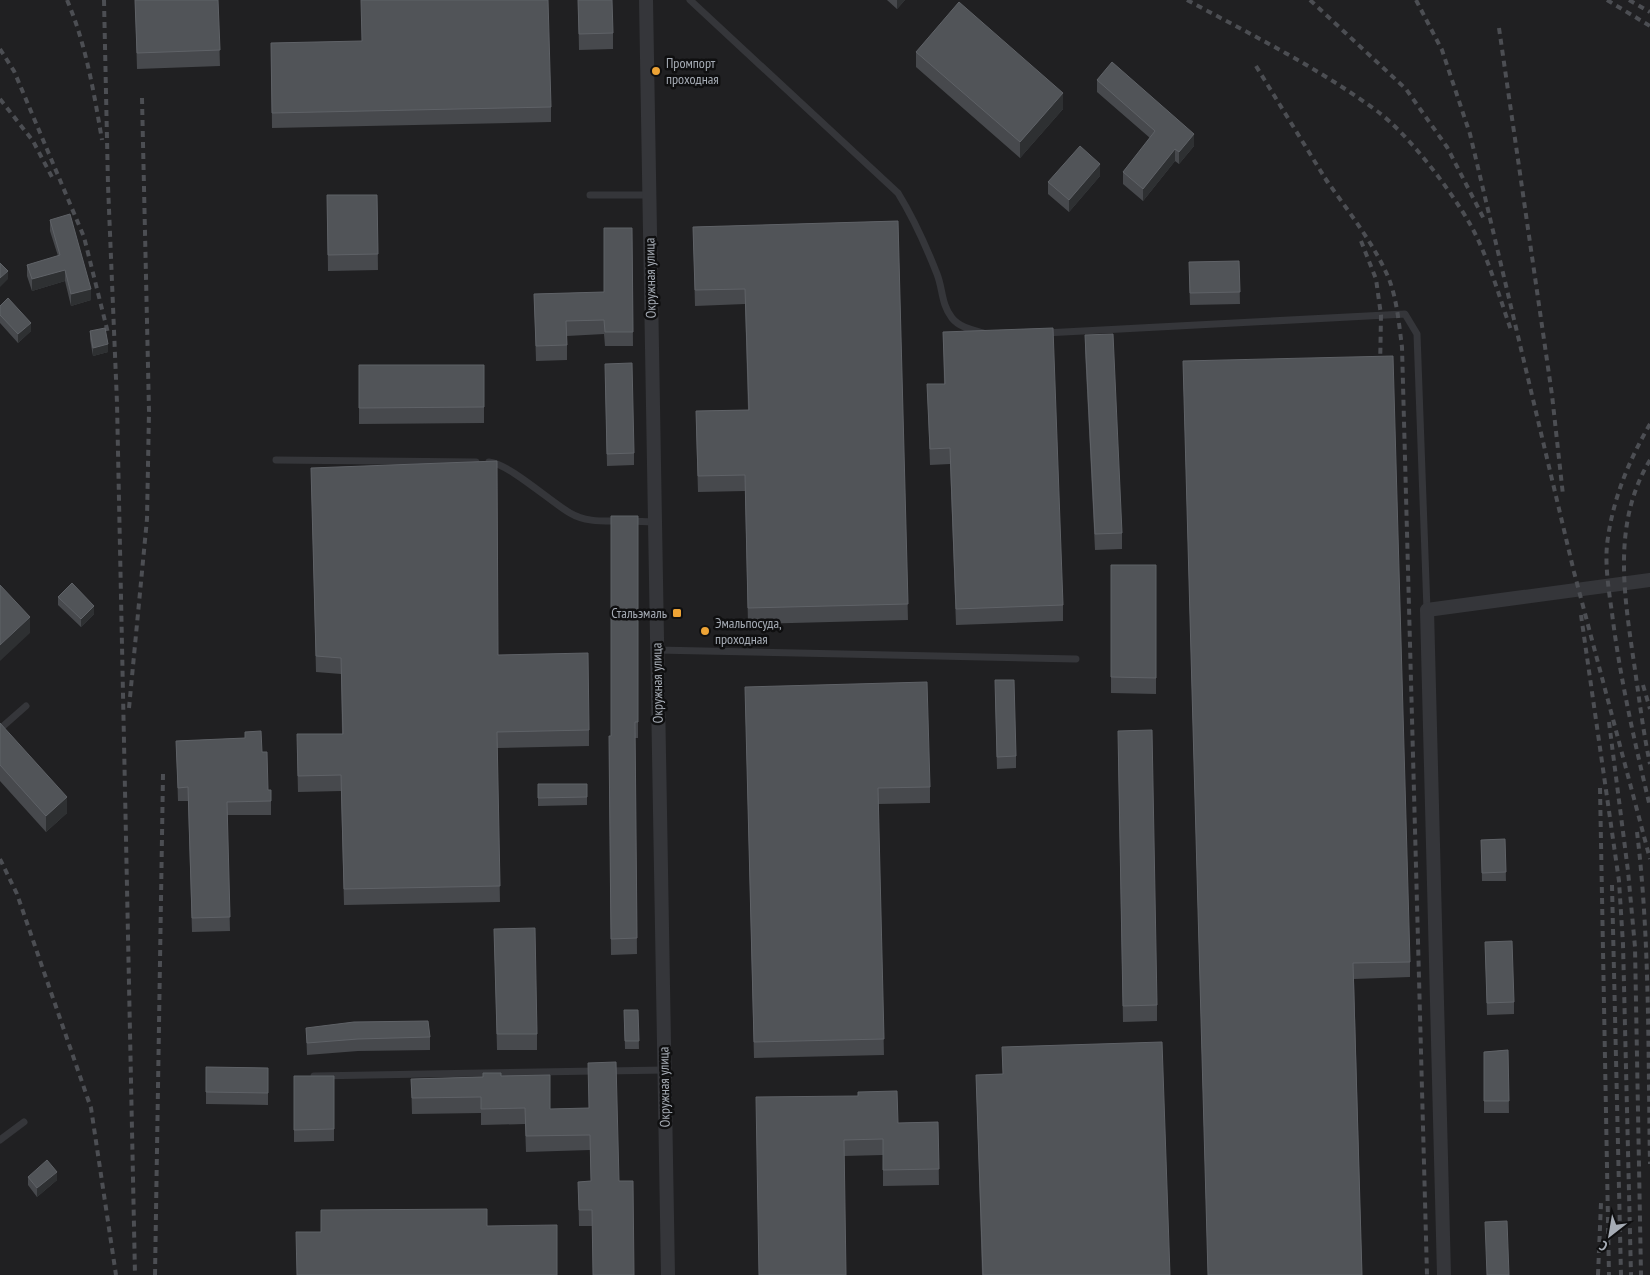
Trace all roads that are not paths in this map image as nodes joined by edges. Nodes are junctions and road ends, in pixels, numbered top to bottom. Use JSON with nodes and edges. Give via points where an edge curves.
{"nodes":[{"id":1,"x":646,"y":0,"type":"edge"},
{"id":2,"x":690,"y":0,"type":"edge"},
{"id":3,"x":590,"y":195,"type":"dead end"},
{"id":4,"x":649,"y":195,"type":"junction"},
{"id":5,"x":1040,"y":333,"type":"edge"},
{"id":6,"x":992,"y":336,"type":"edge"},
{"id":7,"x":276,"y":460,"type":"dead end"},
{"id":8,"x":654,"y":522,"type":"junction"},
{"id":9,"x":1650,"y":580,"type":"edge"},
{"id":10,"x":1427,"y":610,"type":"junction"},
{"id":11,"x":656,"y":650,"type":"junction"},
{"id":12,"x":1076,"y":659,"type":"dead end"},
{"id":13,"x":26,"y":706,"type":"dead end"},
{"id":14,"x":0,"y":729,"type":"edge"},
{"id":15,"x":664,"y":1070,"type":"junction"},
{"id":16,"x":307,"y":1076,"type":"edge"},
{"id":17,"x":24,"y":1122,"type":"dead end"},
{"id":18,"x":0,"y":1140,"type":"edge"},
{"id":19,"x":668,"y":1275,"type":"edge"},
{"id":20,"x":1444,"y":1275,"type":"edge"}],
"edges":[{"from":1,"to":4,"type":"street","name":"Окружная улица"},
{"from":2,"to":6,"type":"lane","via":[[898,193],[915,221],[939,276],[942,301],[952,319],[965,328]]},
{"from":3,"to":4,"type":"lane"},
{"from":4,"to":8,"type":"street","name":"Окружная улица"},
{"from":5,"to":10,"type":"lane","via":[[1405,314],[1417,334]]},
{"from":7,"to":8,"type":"lane","via":[[493,462],[530,483],[571,514],[591,521]]},
{"from":8,"to":11,"type":"street","name":"Окружная улица"},
{"from":9,"to":10,"type":"street"},
{"from":10,"to":20,"type":"street"},
{"from":11,"to":12,"type":"lane"},
{"from":11,"to":15,"type":"street","name":"Окружная улица"},
{"from":13,"to":14,"type":"lane"},
{"from":15,"to":16,"type":"lane"},
{"from":15,"to":19,"type":"street","name":"Окружная улица"},
{"from":17,"to":18,"type":"lane"}]}
